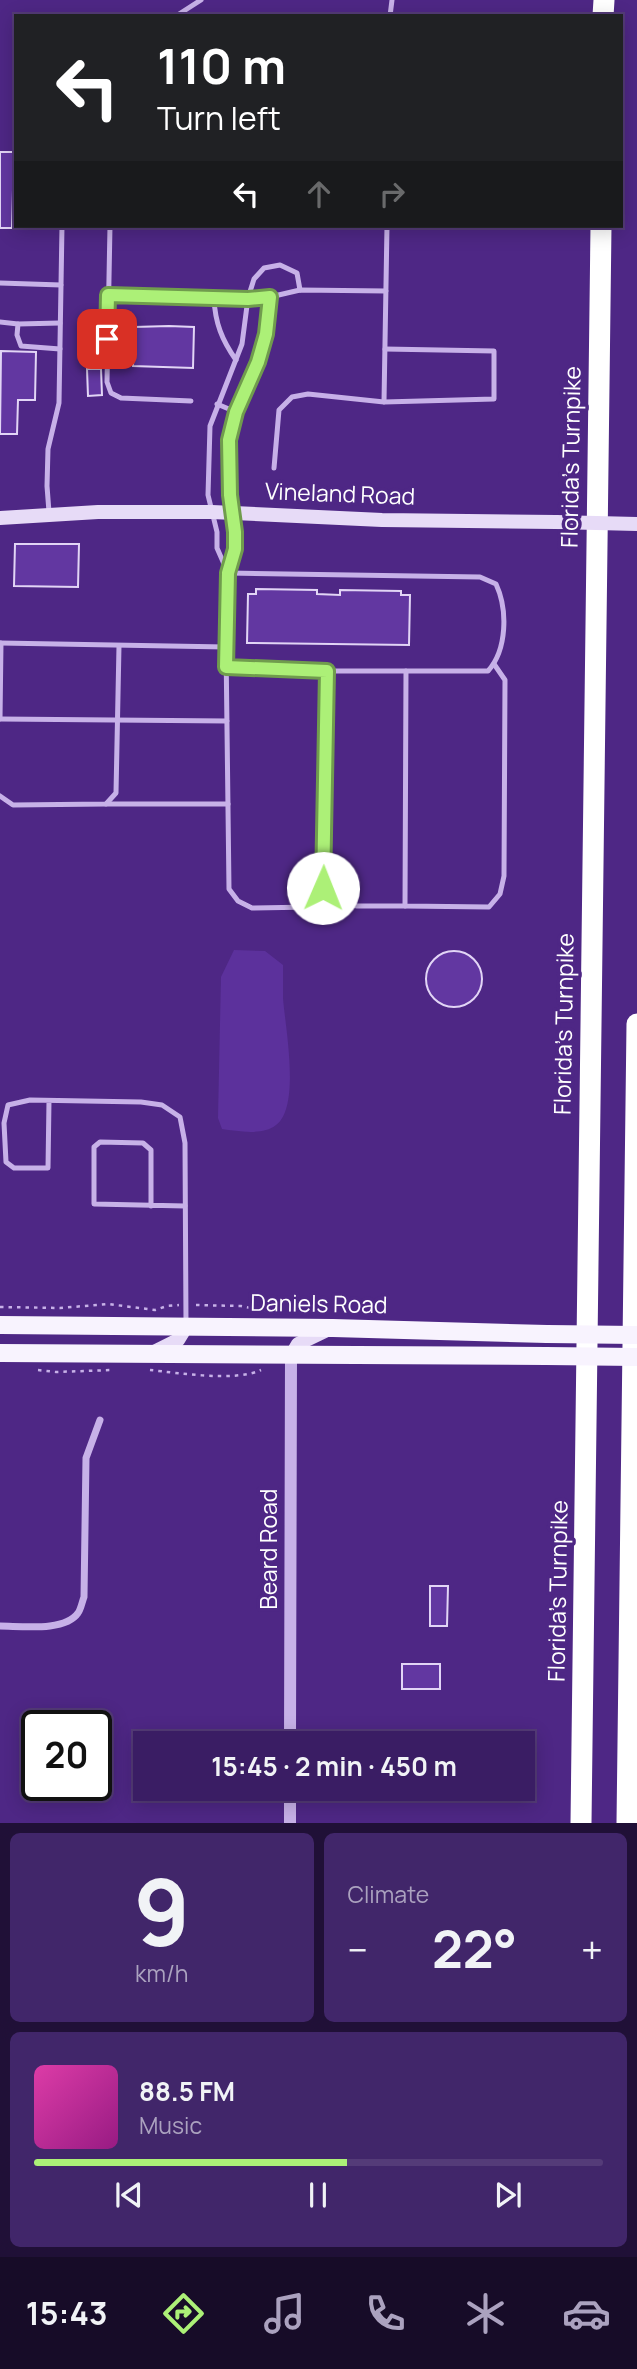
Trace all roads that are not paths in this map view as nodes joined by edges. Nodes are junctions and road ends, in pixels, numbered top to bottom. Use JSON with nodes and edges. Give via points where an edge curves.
{"nodes":[{"id":1,"x":201,"y":0,"type":"edge"},
{"id":2,"x":179,"y":14,"type":"edge"},
{"id":3,"x":62,"y":228,"type":"edge"},
{"id":4,"x":110,"y":228,"type":"edge"},
{"id":5,"x":387,"y":228,"type":"edge"},
{"id":6,"x":601,"y":228,"type":"edge"},
{"id":7,"x":0,"y":283,"type":"edge"},
{"id":8,"x":61,"y":285,"type":"junction"},
{"id":9,"x":300,"y":290,"type":"junction"},
{"id":10,"x":386,"y":291,"type":"junction"},
{"id":11,"x":108,"y":295,"type":"junction"},
{"id":12,"x":270,"y":297,"type":"junction"},
{"id":13,"x":214,"y":298,"type":"junction"},
{"id":14,"x":248,"y":299,"type":"junction"},
{"id":15,"x":0,"y":321,"type":"edge"},
{"id":16,"x":60,"y":323,"type":"junction"},
{"id":17,"x":18,"y":324,"type":"junction"},
{"id":18,"x":60,"y":349,"type":"junction"},
{"id":19,"x":385,"y":349,"type":"junction"},
{"id":20,"x":236,"y":360,"type":"junction"},
{"id":21,"x":191,"y":401,"type":"dead end"},
{"id":22,"x":384,"y":402,"type":"junction"},
{"id":23,"x":217,"y":404,"type":"junction"},
{"id":24,"x":236,"y":412,"type":"junction"},
{"id":25,"x":274,"y":468,"type":"dead end"},
{"id":26,"x":212,"y":512,"type":"junction"},
{"id":27,"x":233,"y":512,"type":"junction"},
{"id":28,"x":50,"y":515,"type":"junction"},
{"id":29,"x":0,"y":518,"type":"edge"},
{"id":30,"x":637,"y":524,"type":"edge"},
{"id":31,"x":228,"y":573,"type":"junction"},
{"id":32,"x":0,"y":643,"type":"edge"},
{"id":33,"x":119,"y":646,"type":"junction"},
{"id":34,"x":226,"y":647,"type":"junction"},
{"id":35,"x":494,"y":664,"type":"junction"},
{"id":36,"x":226,"y":667,"type":"junction"},
{"id":37,"x":327,"y":671,"type":"junction"},
{"id":38,"x":406,"y":671,"type":"junction"},
{"id":39,"x":0,"y":719,"type":"edge"},
{"id":40,"x":227,"y":721,"type":"junction"},
{"id":41,"x":117,"y":722,"type":"junction"},
{"id":42,"x":0,"y":796,"type":"edge"},
{"id":43,"x":106,"y":804,"type":"junction"},
{"id":44,"x":228,"y":804,"type":"junction"},
{"id":45,"x":320,"y":900,"type":"junction"},
{"id":46,"x":405,"y":906,"type":"junction"},
{"id":47,"x":637,"y":1024,"type":"edge"},
{"id":48,"x":49,"y":1101,"type":"junction"},
{"id":49,"x":151,"y":1206,"type":"junction"},
{"id":50,"x":185,"y":1206,"type":"junction"},
{"id":51,"x":0,"y":1325,"type":"edge"},
{"id":52,"x":186,"y":1327,"type":"junction"},
{"id":53,"x":333,"y":1328,"type":"junction"},
{"id":54,"x":637,"y":1335,"type":"edge"},
{"id":55,"x":0,"y":1353,"type":"edge"},
{"id":56,"x":146,"y":1355,"type":"junction"},
{"id":57,"x":291,"y":1356,"type":"junction"},
{"id":58,"x":637,"y":1357,"type":"edge"},
{"id":59,"x":100,"y":1420,"type":"dead end"},
{"id":60,"x":0,"y":1626,"type":"edge"},
{"id":61,"x":290,"y":1731,"type":"edge"},
{"id":62,"x":290,"y":1801,"type":"edge"},
{"id":63,"x":290,"y":1823,"type":"edge"},
{"id":64,"x":581,"y":1823,"type":"edge"},
{"id":65,"x":626,"y":1823,"type":"edge"}],
"edges":[{"from":1,"to":2,"type":"lane"},
{"from":3,"to":8,"type":"lane"},
{"from":4,"to":11,"type":"lane"},
{"from":5,"to":10,"type":"lane"},
{"from":6,"to":64,"type":"highway","name":"Florida's Turnpike"},
{"from":7,"to":8,"type":"lane"},
{"from":8,"to":16,"type":"lane"},
{"from":9,"to":10,"type":"lane"},
{"from":9,"to":12,"type":"lane"},
{"from":9,"to":14,"type":"lane","via":[[298,273],[280,265],[264,268],[254,279]]},
{"from":10,"to":19,"type":"lane"},
{"from":11,"to":13,"type":"lane"},
{"from":11,"to":21,"type":"lane","via":[[107,382],[111,393],[121,398]]},
{"from":12,"to":14,"type":"lane"},
{"from":12,"to":24,"type":"lane","via":[[261,353]]},
{"from":13,"to":14,"type":"lane"},
{"from":13,"to":20,"type":"lane","via":[[219,332]]},
{"from":14,"to":20,"type":"lane"},
{"from":15,"to":17,"type":"lane"},
{"from":16,"to":17,"type":"lane"},
{"from":16,"to":18,"type":"lane"},
{"from":17,"to":18,"type":"lane","via":[[21,346]]},
{"from":18,"to":28,"type":"lane","via":[[60,403],[48,449]]},
{"from":19,"to":22,"type":"lane"},
{"from":19,"to":22,"type":"lane","via":[[494,351],[494,399]]},
{"from":20,"to":23,"type":"lane"},
{"from":22,"to":25,"type":"lane","via":[[308,394],[292,397],[279,410]]},
{"from":23,"to":24,"type":"lane"},
{"from":23,"to":26,"type":"lane","via":[[208,450]]},
{"from":24,"to":27,"type":"lane","via":[[229,440]]},
{"from":26,"to":27,"type":"main road","name":"Vineland Road"},
{"from":26,"to":28,"type":"main road","name":"Vineland Road"},
{"from":26,"to":31,"type":"lane","via":[[217,548]]},
{"from":27,"to":30,"type":"main road","name":"Vineland Road","bridge":true,"via":[[382,520]]},
{"from":27,"to":31,"type":"lane","via":[[235,549]]},
{"from":28,"to":29,"type":"main road","name":"Vineland Road"},
{"from":31,"to":34,"type":"lane"},
{"from":31,"to":35,"type":"lane","via":[[480,577],[496,584],[503,599],[502,647]]},
{"from":32,"to":33,"type":"lane"},
{"from":32,"to":39,"type":"lane"},
{"from":33,"to":34,"type":"lane"},
{"from":33,"to":41,"type":"lane"},
{"from":34,"to":36,"type":"lane"},
{"from":35,"to":38,"type":"lane","via":[[488,671]]},
{"from":35,"to":46,"type":"lane","via":[[505,680],[504,876],[500,894],[489,907]]},
{"from":36,"to":37,"type":"lane"},
{"from":36,"to":40,"type":"lane"},
{"from":37,"to":38,"type":"lane"},
{"from":37,"to":45,"type":"lane"},
{"from":38,"to":46,"type":"lane"},
{"from":39,"to":41,"type":"lane"},
{"from":40,"to":41,"type":"lane"},
{"from":40,"to":44,"type":"lane"},
{"from":41,"to":43,"type":"lane","via":[[116,793]]},
{"from":42,"to":43,"type":"lane","via":[[13,804]]},
{"from":43,"to":44,"type":"lane"},
{"from":44,"to":45,"type":"lane","via":[[229,889],[238,901],[252,908],[311,908]]},
{"from":45,"to":46,"type":"lane"},
{"from":47,"to":65,"type":"highway"},
{"from":48,"to":48,"type":"lane","via":[[8,1105],[6,1162],[14,1168],[48,1168]]},
{"from":48,"to":50,"type":"lane","via":[[162,1105],[180,1117],[185,1143]]},
{"from":49,"to":49,"type":"lane","via":[[93,1204],[94,1147],[100,1142],[143,1143],[151,1150]]},
{"from":49,"to":50,"type":"lane"},
{"from":50,"to":52,"type":"lane"},
{"from":51,"to":52,"type":"main road","name":"Daniels Road"},
{"from":52,"to":53,"type":"main road","name":"Daniels Road"},
{"from":52,"to":56,"type":"main road","via":[[178,1339]]},
{"from":53,"to":54,"type":"main road","name":"Daniels Road","bridge":true},
{"from":53,"to":57,"type":"main road","via":[[298,1344]]},
{"from":55,"to":56,"type":"main road"},
{"from":56,"to":57,"type":"main road"},
{"from":57,"to":58,"type":"main road","bridge":true},
{"from":57,"to":61,"type":"street","name":"Beard Road"},
{"from":59,"to":60,"type":"street","via":[[86,1458],[84,1597],[79,1612],[60,1625]]},
{"from":62,"to":63,"type":"street"}]}
